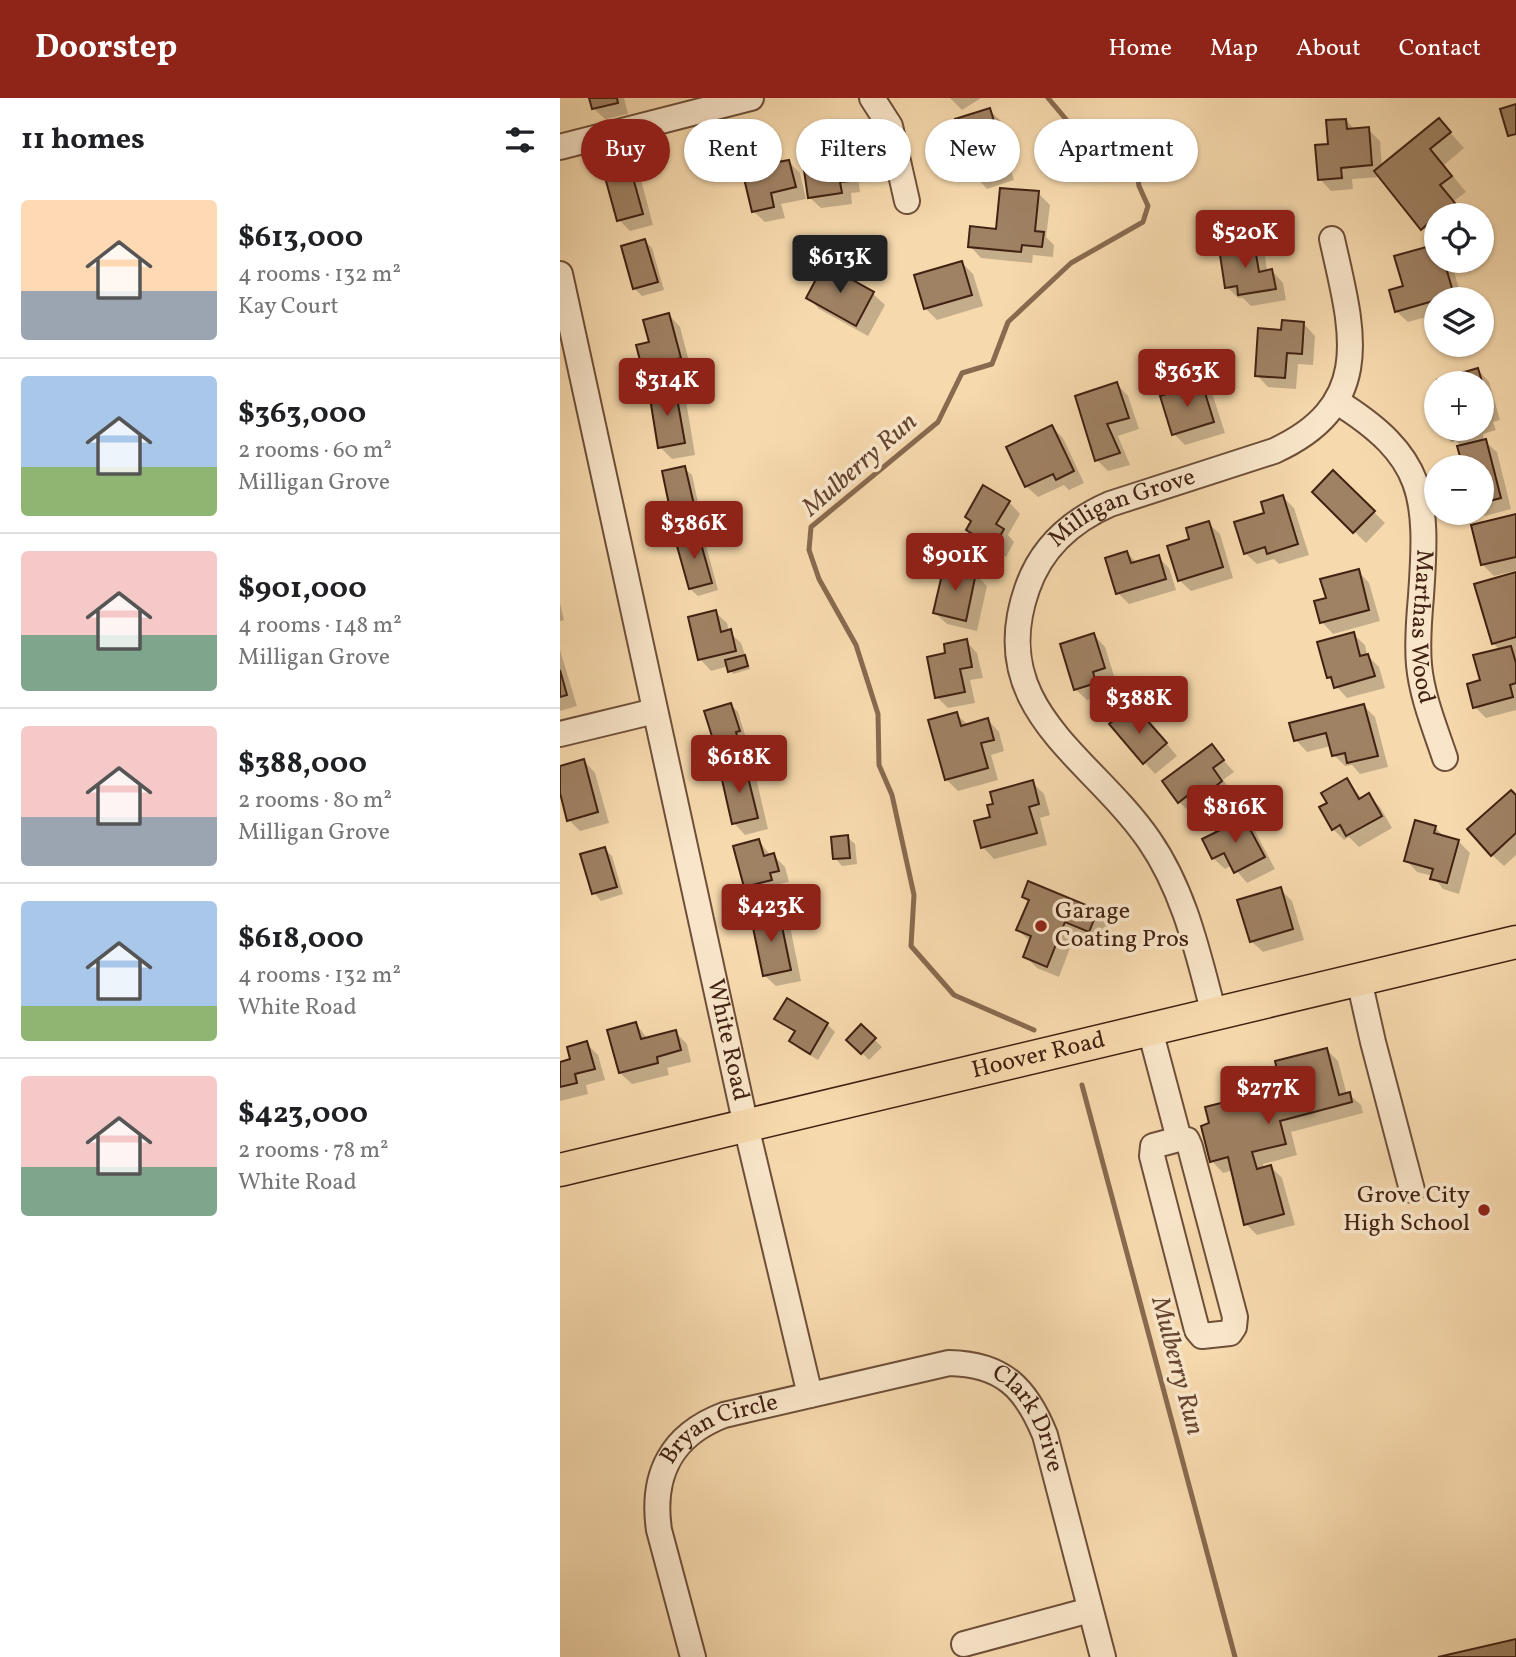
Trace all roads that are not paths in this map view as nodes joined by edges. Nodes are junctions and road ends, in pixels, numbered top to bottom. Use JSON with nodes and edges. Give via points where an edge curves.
{"nodes":[{"id":1,"x":751,"y":98,"type":"edge"},
{"id":2,"x":872,"y":98,"type":"edge"},
{"id":3,"x":560,"y":147,"type":"edge"},
{"id":4,"x":906,"y":201,"type":"dead end"},
{"id":5,"x":1332,"y":239,"type":"dead end"},
{"id":6,"x":560,"y":274,"type":"edge"},
{"id":7,"x":1335,"y":401,"type":"junction"},
{"id":8,"x":655,"y":711,"type":"junction"},
{"id":9,"x":560,"y":734,"type":"edge"},
{"id":10,"x":1445,"y":758,"type":"dead end"},
{"id":11,"x":1516,"y":942,"type":"edge"},
{"id":12,"x":1359,"y":980,"type":"junction"},
{"id":13,"x":1213,"y":1014,"type":"junction"},
{"id":14,"x":1150,"y":1030,"type":"junction"},
{"id":15,"x":746,"y":1126,"type":"junction"},
{"id":16,"x":1179,"y":1139,"type":"junction"},
{"id":17,"x":560,"y":1170,"type":"edge"},
{"id":18,"x":1412,"y":1190,"type":"dead end"},
{"id":19,"x":810,"y":1395,"type":"junction"},
{"id":20,"x":1090,"y":1610,"type":"junction"},
{"id":21,"x":964,"y":1644,"type":"dead end"},
{"id":22,"x":693,"y":1657,"type":"edge"},
{"id":23,"x":1103,"y":1657,"type":"edge"}],
"edges":[{"from":1,"to":3,"type":"street"},
{"from":2,"to":4,"type":"street","via":[[890,126]]},
{"from":5,"to":7,"type":"street","name":"Milligan Grove","via":[[1352,337],[1345,382]]},
{"from":6,"to":8,"type":"street","name":"White Road"},
{"from":7,"to":10,"type":"street","name":"Marthas Wood","via":[[1364,419],[1397,450],[1420,495],[1425,540],[1419,665],[1425,700]]},
{"from":7,"to":13,"type":"street","name":"Milligan Grove","via":[[1324,418],[1291,443],[1090,513],[1052,544],[1038,563],[1021,606],[1018,650],[1028,695],[1057,736],[1150,842],[1176,887]]},
{"from":8,"to":9,"type":"street"},
{"from":8,"to":15,"type":"street","name":"White Road"},
{"from":11,"to":12,"type":"main road","name":"Hoover Road"},
{"from":12,"to":13,"type":"main road","name":"Hoover Road"},
{"from":12,"to":18,"type":"street"},
{"from":13,"to":14,"type":"main road","name":"Hoover Road"},
{"from":14,"to":15,"type":"main road","name":"Hoover Road"},
{"from":14,"to":16,"type":"street"},
{"from":15,"to":17,"type":"main road","name":"Hoover Road"},
{"from":15,"to":19,"type":"street","name":"White Road"},
{"from":16,"to":16,"type":"street","via":[[1153,1146],[1152,1156],[1197,1330],[1202,1336],[1230,1333],[1236,1317],[1190,1147],[1187,1140]]},
{"from":19,"to":20,"type":"street","name":"Clark Drive","via":[[949,1363],[979,1365],[1011,1381],[1027,1397],[1045,1436]]},
{"from":19,"to":22,"type":"street","name":"Bryan Circle","via":[[708,1421],[680,1441],[671,1455],[657,1491],[656,1511]]},
{"from":20,"to":21,"type":"street"},
{"from":20,"to":23,"type":"street","name":"Clark Drive"}]}
